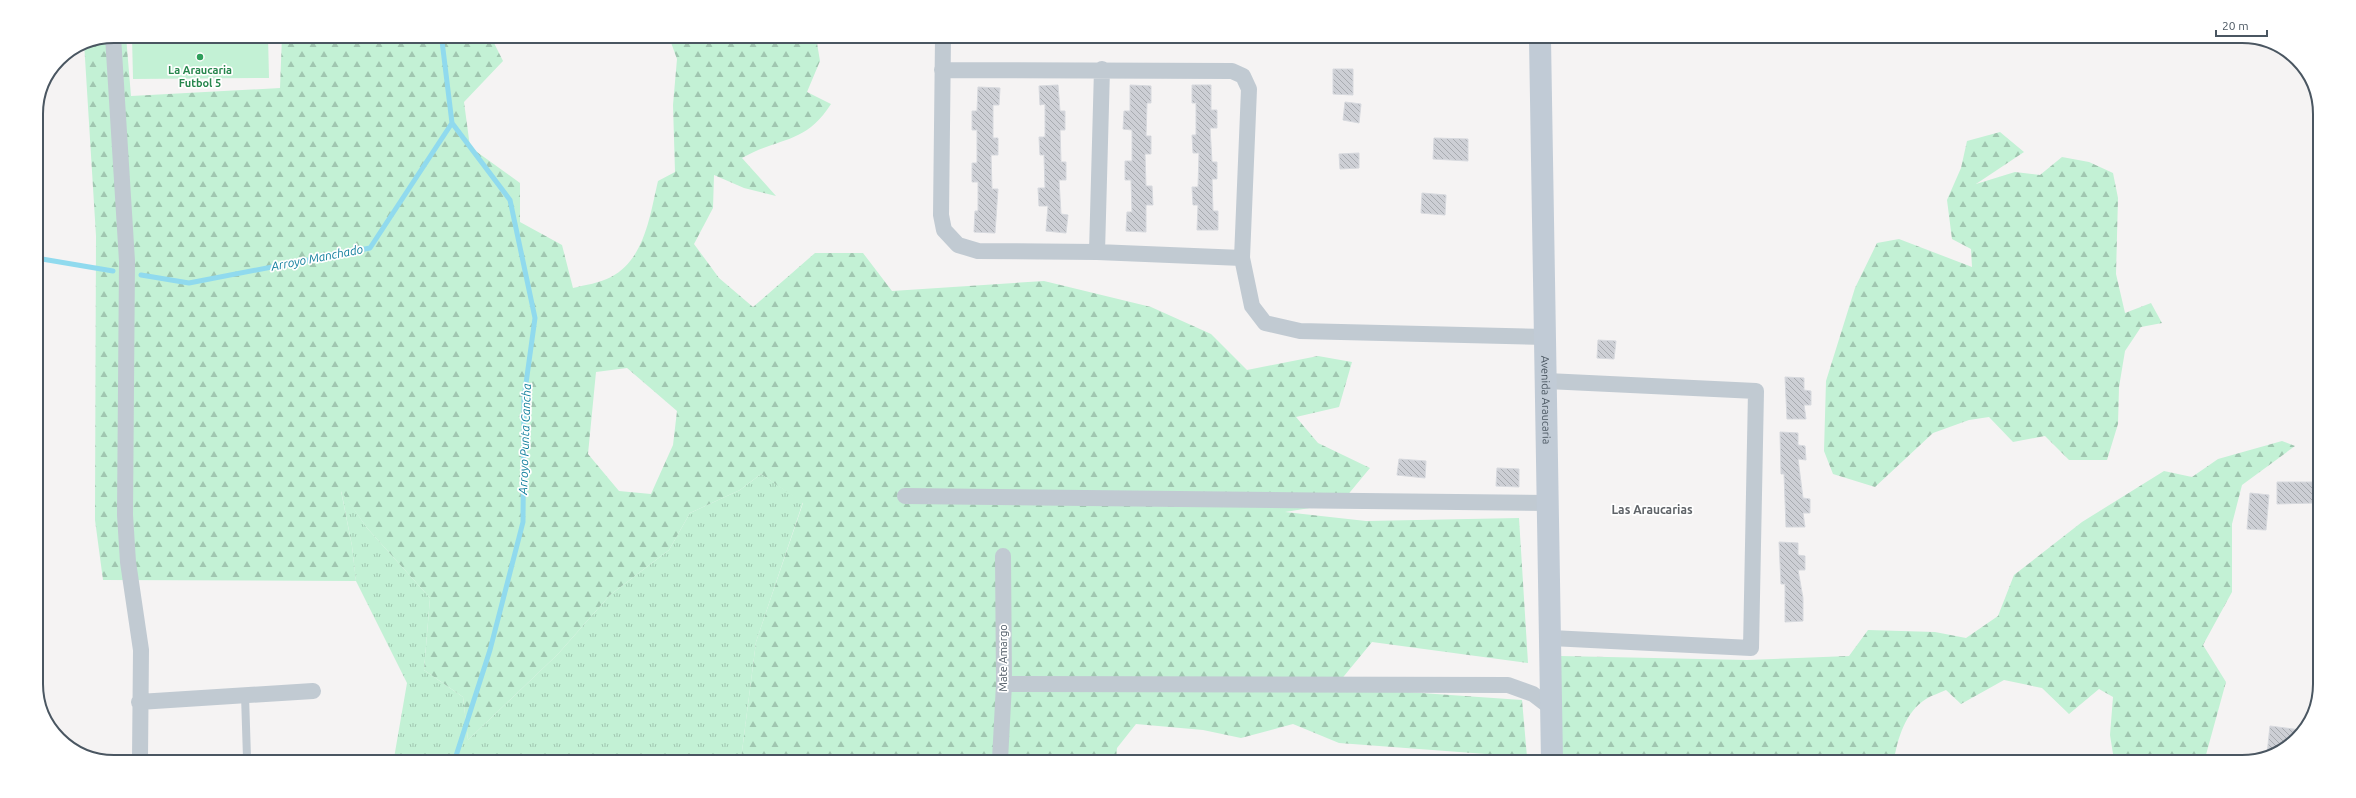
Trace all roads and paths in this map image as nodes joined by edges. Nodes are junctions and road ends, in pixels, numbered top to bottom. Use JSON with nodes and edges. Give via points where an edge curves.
{"nodes":[{"id":1,"x":113,"y":43,"type":"edge"},
{"id":2,"x":942,"y":43,"type":"edge"},
{"id":3,"x":1540,"y":43,"type":"edge"},
{"id":4,"x":1102,"y":69,"type":"junction"},
{"id":5,"x":942,"y":70,"type":"junction"},
{"id":6,"x":1097,"y":252,"type":"junction"},
{"id":7,"x":1242,"y":258,"type":"junction"},
{"id":8,"x":1546,"y":337,"type":"junction"},
{"id":9,"x":1546,"y":381,"type":"junction"},
{"id":10,"x":905,"y":496,"type":"dead end"},
{"id":11,"x":1549,"y":503,"type":"junction"},
{"id":12,"x":1003,"y":556,"type":"dead end"},
{"id":13,"x":1550,"y":638,"type":"junction"},
{"id":14,"x":1004,"y":684,"type":"junction"},
{"id":15,"x":313,"y":691,"type":"dead end"},
{"id":16,"x":245,"y":695,"type":"junction"},
{"id":17,"x":139,"y":702,"type":"junction"},
{"id":18,"x":1550,"y":708,"type":"junction"},
{"id":19,"x":140,"y":755,"type":"edge"},
{"id":20,"x":247,"y":755,"type":"edge"},
{"id":21,"x":1000,"y":755,"type":"edge"},
{"id":22,"x":1552,"y":755,"type":"edge"}],
"edges":[{"from":1,"to":17,"type":"street","via":[[127,261],[125,514],[128,562],[141,650]]},
{"from":2,"to":5,"type":"street"},
{"from":3,"to":8,"type":"main road","name":"Avenida Araucaria"},
{"from":4,"to":5,"type":"street"},
{"from":4,"to":6,"type":"street"},
{"from":4,"to":7,"type":"street","via":[[1232,71],[1243,76],[1249,89]]},
{"from":5,"to":6,"type":"street","via":[[941,215],[944,230],[958,245],[978,251]]},
{"from":6,"to":7,"type":"street"},
{"from":7,"to":8,"type":"street","via":[[1252,306],[1265,323],[1300,331]]},
{"from":8,"to":9,"type":"main road","name":"Avenida Araucaria"},
{"from":9,"to":11,"type":"main road","name":"Avenida Araucaria"},
{"from":9,"to":13,"type":"street","via":[[1756,391],[1751,648]]},
{"from":10,"to":11,"type":"street"},
{"from":11,"to":13,"type":"main road","name":"Avenida Araucaria"},
{"from":12,"to":14,"type":"street","name":"Mate Amargo"},
{"from":13,"to":18,"type":"main road","name":"Avenida Araucaria"},
{"from":14,"to":18,"type":"street","via":[[1508,685],[1533,694]]},
{"from":14,"to":21,"type":"street","name":"Mate Amargo"},
{"from":15,"to":16,"type":"street"},
{"from":16,"to":17,"type":"street"},
{"from":16,"to":20,"type":"lane"},
{"from":17,"to":19,"type":"street"},
{"from":18,"to":22,"type":"main road","name":"Avenida Araucaria"}]}
